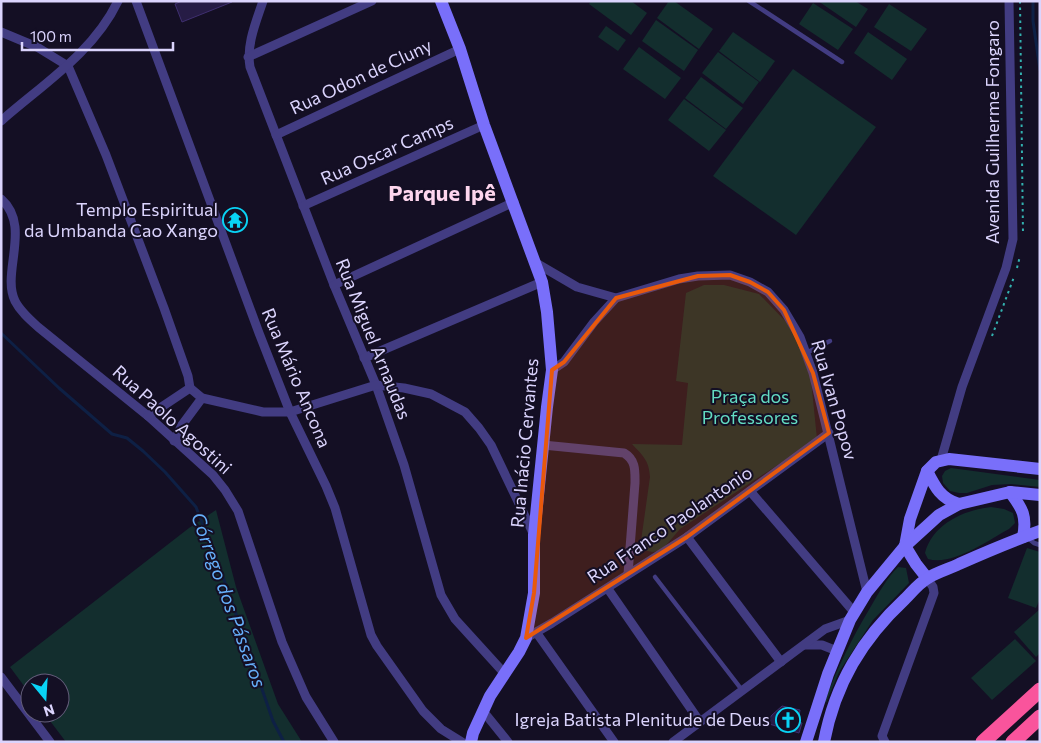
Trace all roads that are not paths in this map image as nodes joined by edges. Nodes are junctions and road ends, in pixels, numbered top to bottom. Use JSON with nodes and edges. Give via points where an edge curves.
{"nodes":[{"id":1,"x":118,"y":1,"type":"edge"},
{"id":2,"x":136,"y":1,"type":"edge"},
{"id":3,"x":263,"y":1,"type":"edge"},
{"id":4,"x":372,"y":1,"type":"edge"},
{"id":5,"x":441,"y":1,"type":"edge"},
{"id":6,"x":749,"y":1,"type":"edge"},
{"id":7,"x":1009,"y":1,"type":"edge"},
{"id":8,"x":1,"y":32,"type":"edge"},
{"id":9,"x":460,"y":49,"type":"junction"},
{"id":10,"x":248,"y":57,"type":"junction"},
{"id":11,"x":842,"y":62,"type":"dead end"},
{"id":12,"x":68,"y":66,"type":"junction"},
{"id":13,"x":1,"y":121,"type":"edge"},
{"id":14,"x":484,"y":125,"type":"junction"},
{"id":15,"x":276,"y":135,"type":"junction"},
{"id":16,"x":1,"y":199,"type":"edge"},
{"id":17,"x":514,"y":202,"type":"junction"},
{"id":18,"x":303,"y":206,"type":"junction"},
{"id":19,"x":536,"y":264,"type":"junction"},
{"id":20,"x":542,"y":282,"type":"junction"},
{"id":21,"x":334,"y":285,"type":"junction"},
{"id":22,"x":616,"y":298,"type":"junction"},
{"id":23,"x":830,"y":341,"type":"dead end"},
{"id":24,"x":806,"y":353,"type":"junction"},
{"id":25,"x":364,"y":358,"type":"junction"},
{"id":26,"x":552,"y":370,"type":"junction"},
{"id":27,"x":376,"y":385,"type":"junction"},
{"id":28,"x":190,"y":388,"type":"junction"},
{"id":29,"x":202,"y":398,"type":"junction"},
{"id":30,"x":290,"y":412,"type":"junction"},
{"id":31,"x":148,"y":416,"type":"junction"},
{"id":32,"x":829,"y":433,"type":"junction"},
{"id":33,"x":174,"y":441,"type":"junction"},
{"id":34,"x":543,"y":444,"type":"junction"},
{"id":35,"x":941,"y":460,"type":"junction"},
{"id":36,"x":1040,"y":469,"type":"edge"},
{"id":37,"x":927,"y":471,"type":"junction"},
{"id":38,"x":750,"y":491,"type":"junction"},
{"id":39,"x":1010,"y":492,"type":"junction"},
{"id":40,"x":1040,"y":495,"type":"edge"},
{"id":41,"x":959,"y":504,"type":"junction"},
{"id":42,"x":1040,"y":531,"type":"edge"},
{"id":43,"x":534,"y":535,"type":"junction"},
{"id":44,"x":687,"y":537,"type":"junction"},
{"id":45,"x":1024,"y":537,"type":"junction"},
{"id":46,"x":1040,"y":545,"type":"edge"},
{"id":47,"x":906,"y":546,"type":"junction"},
{"id":48,"x":628,"y":574,"type":"junction"},
{"id":49,"x":655,"y":577,"type":"dead end"},
{"id":50,"x":927,"y":578,"type":"junction"},
{"id":51,"x":608,"y":588,"type":"junction"},
{"id":52,"x":867,"y":592,"type":"junction"},
{"id":53,"x":852,"y":616,"type":"junction"},
{"id":54,"x":531,"y":635,"type":"junction"},
{"id":55,"x":804,"y":645,"type":"junction"},
{"id":56,"x":837,"y":651,"type":"junction"},
{"id":57,"x":781,"y":662,"type":"junction"},
{"id":58,"x":505,"y":674,"type":"junction"},
{"id":59,"x":1,"y":677,"type":"edge"},
{"id":60,"x":1039,"y":689,"type":"edge"},
{"id":61,"x":743,"y":691,"type":"junction"},
{"id":62,"x":483,"y":711,"type":"junction"},
{"id":63,"x":1040,"y":717,"type":"edge"},
{"id":64,"x":700,"y":722,"type":"junction"},
{"id":65,"x":50,"y":742,"type":"edge"},
{"id":66,"x":334,"y":742,"type":"edge"},
{"id":67,"x":462,"y":742,"type":"edge"},
{"id":68,"x":471,"y":742,"type":"edge"},
{"id":69,"x":508,"y":742,"type":"edge"},
{"id":70,"x":614,"y":742,"type":"edge"},
{"id":71,"x":673,"y":742,"type":"edge"},
{"id":72,"x":806,"y":742,"type":"edge"},
{"id":73,"x":824,"y":742,"type":"edge"},
{"id":74,"x":885,"y":742,"type":"edge"},
{"id":75,"x":983,"y":742,"type":"edge"},
{"id":76,"x":1013,"y":742,"type":"edge"}],
"edges":[{"from":1,"to":12,"type":"street","via":[[95,37]]},
{"from":2,"to":30,"type":"street","name":"Rua Mário Ancona"},
{"from":3,"to":10,"type":"street","name":"Rua Miguel Arnaudas"},
{"from":4,"to":10,"type":"street"},
{"from":5,"to":9,"type":"main road","name":"Rua Inácio Cervantes"},
{"from":6,"to":11,"type":"lane"},
{"from":7,"to":35,"type":"street","name":"Avenida Guilherme Fongaro","via":[[1013,239],[1006,268],[962,387]]},
{"from":8,"to":12,"type":"street","via":[[37,46]]},
{"from":9,"to":14,"type":"main road","name":"Rua Inácio Cervantes"},
{"from":9,"to":15,"type":"street","name":"Rua Odon de Cluny"},
{"from":10,"to":15,"type":"street","name":"Rua Miguel Arnaudas"},
{"from":12,"to":13,"type":"street"},
{"from":12,"to":28,"type":"street","via":[[164,308]]},
{"from":14,"to":17,"type":"main road","name":"Rua Inácio Cervantes"},
{"from":14,"to":18,"type":"street","name":"Rua Oscar Camps"},
{"from":15,"to":18,"type":"street","name":"Rua Miguel Arnaudas"},
{"from":16,"to":31,"type":"street","name":"Rua Paolo Agostini","via":[[13,216],[12,284],[14,299],[23,313]]},
{"from":17,"to":19,"type":"main road","name":"Rua Inácio Cervantes"},
{"from":17,"to":21,"type":"street"},
{"from":18,"to":21,"type":"street","name":"Rua Miguel Arnaudas"},
{"from":19,"to":20,"type":"main road","name":"Rua Inácio Cervantes"},
{"from":19,"to":22,"type":"street","via":[[577,287]]},
{"from":20,"to":25,"type":"street"},
{"from":20,"to":26,"type":"main road","name":"Rua Inácio Cervantes","via":[[548,312]]},
{"from":21,"to":25,"type":"street","name":"Rua Miguel Arnaudas"},
{"from":22,"to":24,"type":"street","name":"Rua Ivan Popov","via":[[679,279],[730,276],[768,292],[784,310]]},
{"from":22,"to":26,"type":"street","via":[[564,362]]},
{"from":23,"to":24,"type":"lane"},
{"from":24,"to":32,"type":"street","name":"Rua Ivan Popov"},
{"from":25,"to":27,"type":"street","name":"Rua Miguel Arnaudas"},
{"from":26,"to":34,"type":"main road","name":"Rua Inácio Cervantes"},
{"from":27,"to":30,"type":"street"},
{"from":27,"to":43,"type":"street","via":[[432,394],[465,412],[491,445]]},
{"from":27,"to":58,"type":"street","name":"Rua Miguel Arnaudas","via":[[404,465],[441,594],[455,618]]},
{"from":28,"to":29,"type":"street"},
{"from":28,"to":31,"type":"street"},
{"from":29,"to":30,"type":"street","via":[[256,411]]},
{"from":29,"to":33,"type":"street"},
{"from":30,"to":67,"type":"street","name":"Rua Mário Ancona","via":[[326,486],[374,640],[423,711],[441,729]]},
{"from":31,"to":33,"type":"street","name":"Rua Paolo Agostini"},
{"from":32,"to":38,"type":"street","name":"Rua Franco Paolantonio"},
{"from":32,"to":52,"type":"street","name":"Rua Ivan Popov"},
{"from":33,"to":66,"type":"street","name":"Rua Paolo Agostini","via":[[213,475],[238,511],[282,642],[306,697]]},
{"from":34,"to":43,"type":"main road","name":"Rua Inácio Cervantes"},
{"from":34,"to":48,"type":"street","via":[[624,453],[633,461],[635,484]]},
{"from":35,"to":36,"type":"main road"},
{"from":35,"to":37,"type":"main road"},
{"from":37,"to":41,"type":"main road","via":[[941,495]]},
{"from":37,"to":47,"type":"main road","via":[[910,520]]},
{"from":38,"to":44,"type":"street","name":"Rua Franco Paolantonio"},
{"from":38,"to":53,"type":"street"},
{"from":39,"to":40,"type":"main road"},
{"from":39,"to":41,"type":"main road"},
{"from":39,"to":45,"type":"main road","via":[[1024,514]]},
{"from":41,"to":47,"type":"main road","via":[[939,515]]},
{"from":42,"to":45,"type":"main road"},
{"from":43,"to":54,"type":"main road","name":"Rua Inácio Cervantes"},
{"from":44,"to":48,"type":"street","name":"Rua Franco Paolantonio"},
{"from":44,"to":57,"type":"street"},
{"from":45,"to":46,"type":"lane"},
{"from":45,"to":50,"type":"main road"},
{"from":47,"to":50,"type":"main road"},
{"from":47,"to":52,"type":"main road"},
{"from":48,"to":51,"type":"street","name":"Rua Franco Paolantonio"},
{"from":49,"to":61,"type":"lane"},
{"from":50,"to":73,"type":"main road","via":[[881,623],[863,646],[833,703]]},
{"from":50,"to":74,"type":"street","via":[[934,587],[934,593],[882,736]]},
{"from":51,"to":54,"type":"street","name":"Rua Franco Paolantonio"},
{"from":51,"to":64,"type":"street"},
{"from":52,"to":53,"type":"main road"},
{"from":53,"to":55,"type":"street","via":[[825,629]]},
{"from":53,"to":56,"type":"main road"},
{"from":54,"to":58,"type":"main road","name":"Rua Inácio Cervantes"},
{"from":54,"to":70,"type":"street"},
{"from":55,"to":56,"type":"street","via":[[822,645]]},
{"from":55,"to":57,"type":"street"},
{"from":56,"to":72,"type":"main road"},
{"from":57,"to":61,"type":"street"},
{"from":58,"to":62,"type":"main road","name":"Rua Inácio Cervantes"},
{"from":59,"to":65,"type":"street"},
{"from":60,"to":75,"type":"highway"},
{"from":61,"to":64,"type":"street"},
{"from":62,"to":68,"type":"main road","name":"Rua Inácio Cervantes"},
{"from":62,"to":69,"type":"street"},
{"from":63,"to":76,"type":"highway"},
{"from":64,"to":71,"type":"street"}]}
